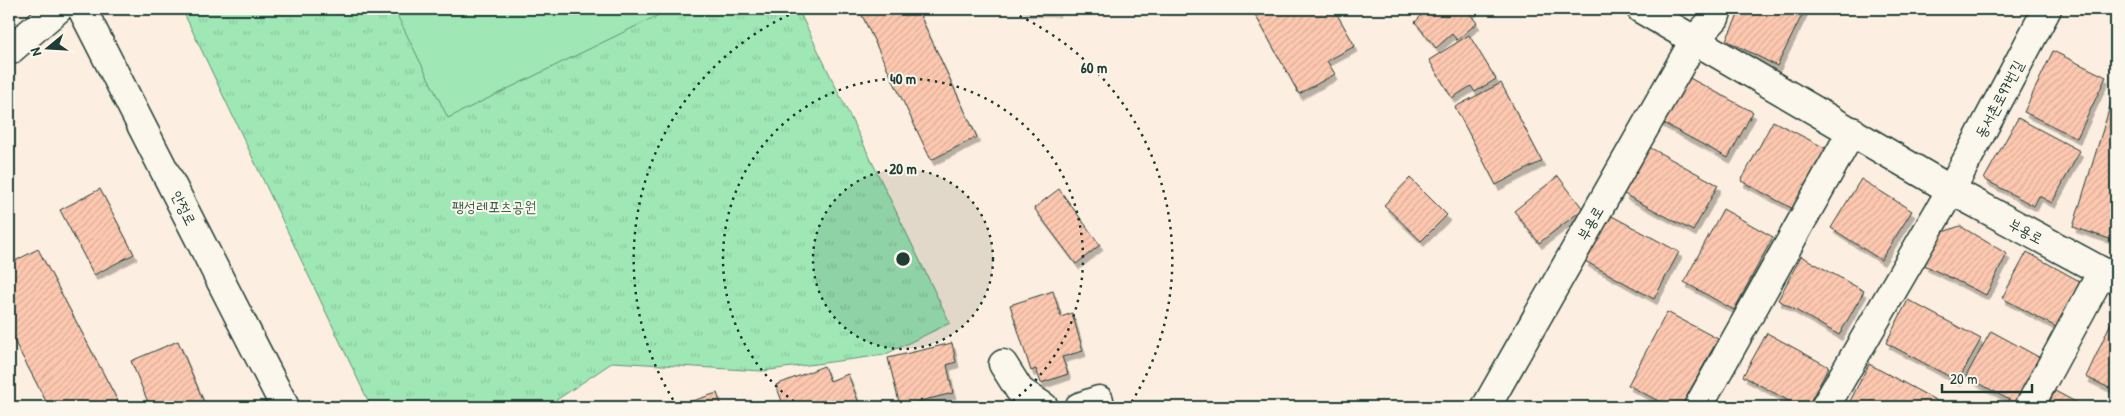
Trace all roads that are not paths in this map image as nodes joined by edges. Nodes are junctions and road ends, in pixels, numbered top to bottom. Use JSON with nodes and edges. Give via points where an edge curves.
{"nodes":[{"id":1,"x":58,"y":9,"type":"edge"},
{"id":2,"x":82,"y":9,"type":"edge"},
{"id":3,"x":1641,"y":9,"type":"edge"},
{"id":4,"x":1718,"y":9,"type":"edge"},
{"id":5,"x":2047,"y":9,"type":"edge"},
{"id":6,"x":1695,"y":39,"type":"junction"},
{"id":7,"x":9,"y":51,"type":"edge"},
{"id":8,"x":1852,"y":131,"type":"junction"},
{"id":9,"x":1951,"y":190,"type":"junction"},
{"id":10,"x":2109,"y":275,"type":"edge"},
{"id":11,"x":1003,"y":364,"type":"dead end"},
{"id":12,"x":285,"y":407,"type":"edge"},
{"id":13,"x":1044,"y":407,"type":"edge"},
{"id":14,"x":1486,"y":407,"type":"edge"},
{"id":15,"x":1698,"y":407,"type":"edge"},
{"id":16,"x":1825,"y":407,"type":"edge"},
{"id":17,"x":2029,"y":407,"type":"edge"}],
"edges":[{"from":1,"to":7,"type":"street"},
{"from":2,"to":12,"type":"street","name":"안정로"},
{"from":3,"to":6,"type":"street","name":"부용로"},
{"from":4,"to":6,"type":"street"},
{"from":5,"to":9,"type":"street","name":"동서촌로97번길"},
{"from":6,"to":8,"type":"street","name":"부용로"},
{"from":6,"to":14,"type":"street","name":"부용로"},
{"from":8,"to":9,"type":"street","name":"부용로"},
{"from":8,"to":15,"type":"street"},
{"from":9,"to":10,"type":"street","name":"부용로"},
{"from":9,"to":16,"type":"street"},
{"from":10,"to":17,"type":"street","name":"부용로"},
{"from":11,"to":13,"type":"street","via":[[1020,391]]}]}
